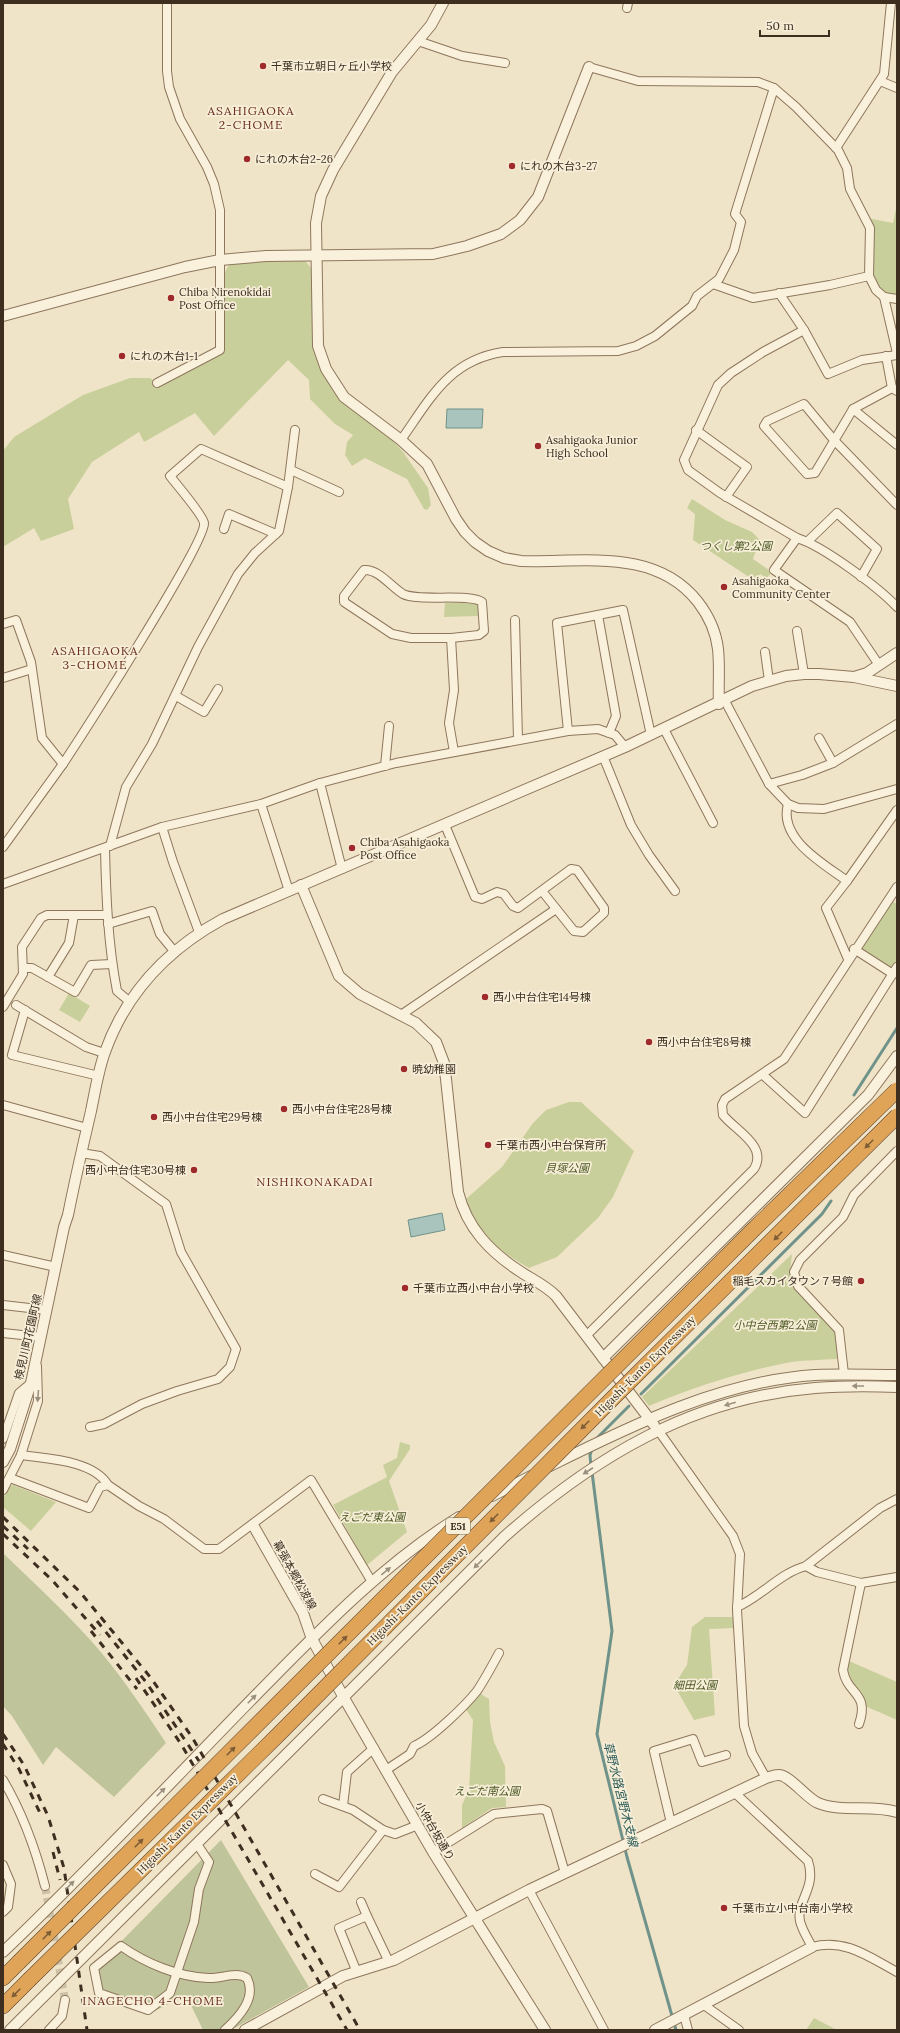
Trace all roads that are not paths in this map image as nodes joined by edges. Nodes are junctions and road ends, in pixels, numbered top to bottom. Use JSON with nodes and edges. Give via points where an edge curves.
{"nodes":[{"id":1,"x":167,"y":3,"type":"edge"},
{"id":2,"x":443,"y":3,"type":"edge"},
{"id":3,"x":891,"y":3,"type":"edge"},
{"id":4,"x":418,"y":41,"type":"junction"},
{"id":5,"x":505,"y":63,"type":"dead end"},
{"id":6,"x":589,"y":67,"type":"joint"},
{"id":7,"x":880,"y":81,"type":"junction"},
{"id":8,"x":774,"y":88,"type":"junction"},
{"id":9,"x":897,"y":88,"type":"edge"},
{"id":10,"x":836,"y":148,"type":"junction"},
{"id":11,"x":316,"y":255,"type":"junction"},
{"id":12,"x":220,"y":260,"type":"junction"},
{"id":13,"x":869,"y":276,"type":"junction"},
{"id":14,"x":713,"y":284,"type":"junction"},
{"id":15,"x":779,"y":293,"type":"junction"},
{"id":16,"x":884,"y":297,"type":"junction"},
{"id":17,"x":897,"y":299,"type":"edge"},
{"id":18,"x":3,"y":316,"type":"edge"},
{"id":19,"x":804,"y":330,"type":"junction"},
{"id":20,"x":897,"y":354,"type":"edge"},
{"id":21,"x":886,"y":356,"type":"junction"},
{"id":22,"x":157,"y":383,"type":"dead end"},
{"id":23,"x":895,"y":390,"type":"edge"},
{"id":24,"x":853,"y":410,"type":"junction"},
{"id":25,"x":295,"y":430,"type":"dead end"},
{"id":26,"x":696,"y":430,"type":"junction"},
{"id":27,"x":834,"y":439,"type":"junction"},
{"id":28,"x":401,"y":440,"type":"junction"},
{"id":29,"x":897,"y":446,"type":"edge"},
{"id":30,"x":290,"y":470,"type":"junction"},
{"id":31,"x":288,"y":487,"type":"junction"},
{"id":32,"x":339,"y":492,"type":"dead end"},
{"id":33,"x":726,"y":497,"type":"junction"},
{"id":34,"x":897,"y":505,"type":"edge"},
{"id":35,"x":224,"y":529,"type":"dead end"},
{"id":36,"x":276,"y":534,"type":"junction"},
{"id":37,"x":797,"y":538,"type":"junction"},
{"id":38,"x":808,"y":541,"type":"junction"},
{"id":39,"x":861,"y":577,"type":"junction"},
{"id":40,"x":897,"y":607,"type":"edge"},
{"id":41,"x":598,"y":615,"type":"junction"},
{"id":42,"x":515,"y":620,"type":"dead end"},
{"id":43,"x":3,"y":624,"type":"edge"},
{"id":44,"x":797,"y":631,"type":"dead end"},
{"id":45,"x":451,"y":638,"type":"junction"},
{"id":46,"x":765,"y":652,"type":"dead end"},
{"id":47,"x":897,"y":653,"type":"edge"},
{"id":48,"x":880,"y":665,"type":"junction"},
{"id":49,"x":32,"y":669,"type":"junction"},
{"id":50,"x":804,"y":674,"type":"junction"},
{"id":51,"x":3,"y":678,"type":"edge"},
{"id":52,"x":854,"y":678,"type":"junction"},
{"id":53,"x":769,"y":681,"type":"junction"},
{"id":54,"x":897,"y":686,"type":"edge"},
{"id":55,"x":218,"y":688,"type":"dead end"},
{"id":56,"x":176,"y":696,"type":"junction"},
{"id":57,"x":722,"y":702,"type":"junction"},
{"id":58,"x":897,"y":724,"type":"edge"},
{"id":59,"x":389,"y":726,"type":"dead end"},
{"id":60,"x":664,"y":729,"type":"junction"},
{"id":61,"x":568,"y":731,"type":"junction"},
{"id":62,"x":609,"y":733,"type":"junction"},
{"id":63,"x":651,"y":735,"type":"junction"},
{"id":64,"x":819,"y":738,"type":"dead end"},
{"id":65,"x":518,"y":740,"type":"junction"},
{"id":66,"x":625,"y":747,"type":"junction"},
{"id":67,"x":454,"y":752,"type":"junction"},
{"id":68,"x":603,"y":756,"type":"junction"},
{"id":69,"x":833,"y":763,"type":"junction"},
{"id":70,"x":63,"y":764,"type":"junction"},
{"id":71,"x":385,"y":766,"type":"junction"},
{"id":72,"x":320,"y":783,"type":"junction"},
{"id":73,"x":770,"y":784,"type":"junction"},
{"id":74,"x":897,"y":788,"type":"edge"},
{"id":75,"x":261,"y":804,"type":"junction"},
{"id":76,"x":788,"y":804,"type":"junction"},
{"id":77,"x":897,"y":810,"type":"edge"},
{"id":78,"x":713,"y":823,"type":"dead end"},
{"id":79,"x":445,"y":825,"type":"junction"},
{"id":80,"x":162,"y":827,"type":"junction"},
{"id":81,"x":3,"y":847,"type":"edge"},
{"id":82,"x":107,"y":847,"type":"junction"},
{"id":83,"x":342,"y":869,"type":"junction"},
{"id":84,"x":847,"y":881,"type":"junction"},
{"id":85,"x":3,"y":884,"type":"edge"},
{"id":86,"x":301,"y":886,"type":"junction"},
{"id":87,"x":897,"y":887,"type":"edge"},
{"id":88,"x":289,"y":890,"type":"junction"},
{"id":89,"x":542,"y":891,"type":"junction"},
{"id":90,"x":675,"y":891,"type":"dead end"},
{"id":91,"x":556,"y":909,"type":"junction"},
{"id":92,"x":74,"y":915,"type":"junction"},
{"id":93,"x":107,"y":915,"type":"junction"},
{"id":94,"x":108,"y":924,"type":"junction"},
{"id":95,"x":199,"y":932,"type":"junction"},
{"id":96,"x":854,"y":950,"type":"junction"},
{"id":97,"x":174,"y":951,"type":"junction"},
{"id":98,"x":848,"y":959,"type":"junction"},
{"id":99,"x":112,"y":964,"type":"junction"},
{"id":100,"x":23,"y":968,"type":"junction"},
{"id":101,"x":895,"y":970,"type":"edge"},
{"id":102,"x":48,"y":977,"type":"junction"},
{"id":103,"x":130,"y":1002,"type":"junction"},
{"id":104,"x":16,"y":1005,"type":"dead end"},
{"id":105,"x":3,"y":1007,"type":"edge"},
{"id":106,"x":25,"y":1010,"type":"junction"},
{"id":107,"x":401,"y":1016,"type":"junction"},
{"id":108,"x":104,"y":1054,"type":"junction"},
{"id":109,"x":897,"y":1056,"type":"edge"},
{"id":110,"x":763,"y":1075,"type":"junction"},
{"id":111,"x":99,"y":1076,"type":"junction"},
{"id":112,"x":897,"y":1090,"type":"edge"},
{"id":113,"x":3,"y":1105,"type":"edge"},
{"id":114,"x":897,"y":1116,"type":"edge"},
{"id":115,"x":87,"y":1128,"type":"junction"},
{"id":116,"x":897,"y":1151,"type":"edge"},
{"id":117,"x":81,"y":1153,"type":"junction"},
{"id":118,"x":3,"y":1255,"type":"edge"},
{"id":119,"x":56,"y":1267,"type":"junction"},
{"id":120,"x":3,"y":1305,"type":"edge"},
{"id":121,"x":47,"y":1310,"type":"junction"},
{"id":122,"x":3,"y":1333,"type":"edge"},
{"id":123,"x":586,"y":1336,"type":"junction"},
{"id":124,"x":41,"y":1337,"type":"junction"},
{"id":125,"x":36,"y":1357,"type":"junction"},
{"id":126,"x":603,"y":1358,"type":"junction"},
{"id":127,"x":844,"y":1374,"type":"junction"},
{"id":128,"x":897,"y":1376,"type":"edge"},
{"id":129,"x":29,"y":1387,"type":"junction"},
{"id":130,"x":897,"y":1387,"type":"edge"},
{"id":131,"x":650,"y":1419,"type":"junction"},
{"id":132,"x":90,"y":1427,"type":"dead end"},
{"id":133,"x":658,"y":1430,"type":"junction"},
{"id":134,"x":3,"y":1439,"type":"edge"},
{"id":135,"x":21,"y":1455,"type":"junction"},
{"id":136,"x":3,"y":1462,"type":"edge"},
{"id":137,"x":10,"y":1478,"type":"junction"},
{"id":138,"x":108,"y":1485,"type":"junction"},
{"id":139,"x":3,"y":1490,"type":"edge"},
{"id":140,"x":897,"y":1499,"type":"edge"},
{"id":141,"x":253,"y":1525,"type":"junction"},
{"id":142,"x":806,"y":1566,"type":"junction"},
{"id":143,"x":897,"y":1577,"type":"edge"},
{"id":144,"x":372,"y":1582,"type":"junction"},
{"id":145,"x":861,"y":1583,"type":"junction"},
{"id":146,"x":738,"y":1607,"type":"junction"},
{"id":147,"x":312,"y":1639,"type":"junction"},
{"id":148,"x":499,"y":1653,"type":"dead end"},
{"id":149,"x":344,"y":1698,"type":"junction"},
{"id":150,"x":859,"y":1724,"type":"dead end"},
{"id":151,"x":374,"y":1748,"type":"junction"},
{"id":152,"x":726,"y":1755,"type":"dead end"},
{"id":153,"x":386,"y":1770,"type":"junction"},
{"id":154,"x":766,"y":1778,"type":"junction"},
{"id":155,"x":3,"y":1780,"type":"edge"},
{"id":156,"x":735,"y":1793,"type":"junction"},
{"id":157,"x":323,"y":1799,"type":"dead end"},
{"id":158,"x":343,"y":1806,"type":"junction"},
{"id":159,"x":897,"y":1812,"type":"edge"},
{"id":160,"x":671,"y":1824,"type":"junction"},
{"id":161,"x":418,"y":1825,"type":"junction"},
{"id":162,"x":383,"y":1830,"type":"junction"},
{"id":163,"x":197,"y":1844,"type":"junction"},
{"id":164,"x":433,"y":1852,"type":"junction"},
{"id":165,"x":3,"y":1865,"type":"edge"},
{"id":166,"x":565,"y":1873,"type":"junction"},
{"id":167,"x":315,"y":1874,"type":"dead end"},
{"id":168,"x":45,"y":1886,"type":"tunnel mouth"},
{"id":169,"x":529,"y":1890,"type":"junction"},
{"id":170,"x":361,"y":1902,"type":"dead end"},
{"id":171,"x":3,"y":1912,"type":"edge"},
{"id":172,"x":367,"y":1916,"type":"junction"},
{"id":173,"x":475,"y":1918,"type":"junction"},
{"id":174,"x":812,"y":1947,"type":"junction"},
{"id":175,"x":3,"y":1952,"type":"edge"},
{"id":176,"x":388,"y":1962,"type":"junction"},
{"id":177,"x":356,"y":1970,"type":"junction"},
{"id":178,"x":178,"y":1972,"type":"junction"},
{"id":179,"x":897,"y":1972,"type":"edge"},
{"id":180,"x":3,"y":1978,"type":"edge"},
{"id":181,"x":65,"y":2000,"type":"tunnel mouth"},
{"id":182,"x":704,"y":2005,"type":"junction"},
{"id":183,"x":3,"y":2006,"type":"edge"},
{"id":184,"x":684,"y":2015,"type":"junction"},
{"id":185,"x":250,"y":2029,"type":"edge"},
{"id":186,"x":10,"y":2030,"type":"edge"},
{"id":187,"x":49,"y":2030,"type":"edge"},
{"id":188,"x":225,"y":2030,"type":"edge"},
{"id":189,"x":546,"y":2030,"type":"edge"},
{"id":190,"x":604,"y":2030,"type":"edge"},
{"id":191,"x":655,"y":2030,"type":"edge"},
{"id":192,"x":688,"y":2030,"type":"edge"},
{"id":193,"x":739,"y":2030,"type":"edge"}],
"edges":[{"from":1,"to":12,"type":"street","via":[[169,87],[180,119],[214,184],[220,210]]},
{"from":2,"to":4,"type":"street","via":[[431,25]]},
{"from":3,"to":7,"type":"street","via":[[884,74]]},
{"from":4,"to":5,"type":"street","via":[[462,56]]},
{"from":4,"to":11,"type":"street","via":[[392,72],[324,187],[316,223]]},
{"from":6,"to":8,"type":"street","via":[[638,81],[758,82]]},
{"from":6,"to":11,"type":"street","via":[[538,197],[512,227],[489,239],[433,254]]},
{"from":7,"to":9,"type":"street"},
{"from":7,"to":10,"type":"street"},
{"from":8,"to":10,"type":"street"},
{"from":8,"to":14,"type":"street","via":[[735,214],[741,222],[734,250],[719,279]]},
{"from":10,"to":13,"type":"street","via":[[847,168],[850,189],[870,228]]},
{"from":11,"to":12,"type":"street"},
{"from":11,"to":28,"type":"street","via":[[316,333],[326,369],[344,397]]},
{"from":12,"to":18,"type":"street","via":[[177,269]]},
{"from":12,"to":22,"type":"street","via":[[220,350]]},
{"from":13,"to":15,"type":"street"},
{"from":13,"to":16,"type":"street","via":[[876,290]]},
{"from":14,"to":15,"type":"street","via":[[753,298]]},
{"from":14,"to":28,"type":"street","via":[[697,296],[692,306],[655,336],[636,346],[618,351],[503,352],[468,362],[443,382]]},
{"from":15,"to":19,"type":"street"},
{"from":16,"to":17,"type":"street"},
{"from":16,"to":20,"type":"street"},
{"from":19,"to":21,"type":"street","via":[[828,374],[862,360]]},
{"from":19,"to":26,"type":"street","via":[[763,352],[718,385]]},
{"from":20,"to":21,"type":"street"},
{"from":21,"to":23,"type":"street"},
{"from":23,"to":24,"type":"street"},
{"from":24,"to":27,"type":"street"},
{"from":24,"to":29,"type":"street"},
{"from":25,"to":30,"type":"street"},
{"from":26,"to":33,"type":"street","via":[[684,460],[688,470]]},
{"from":26,"to":33,"type":"street","via":[[747,467]]},
{"from":27,"to":27,"type":"street","via":[[815,473],[807,474],[764,426],[767,421],[804,404]]},
{"from":27,"to":34,"type":"street"},
{"from":28,"to":57,"type":"street","via":[[427,464],[465,532],[488,551],[504,558],[521,561],[632,562],[658,570],[682,585],[701,606],[715,634]]},
{"from":30,"to":31,"type":"street"},
{"from":30,"to":32,"type":"street"},
{"from":31,"to":36,"type":"street","via":[[279,531]]},
{"from":31,"to":70,"type":"street","via":[[201,449],[170,476],[203,519],[203,529],[160,608]]},
{"from":33,"to":37,"type":"street"},
{"from":35,"to":36,"type":"street","via":[[229,514]]},
{"from":36,"to":56,"type":"street","via":[[255,553],[238,574],[198,648]]},
{"from":37,"to":38,"type":"street"},
{"from":37,"to":48,"type":"street","via":[[774,570],[850,622]]},
{"from":38,"to":39,"type":"street"},
{"from":38,"to":39,"type":"street","via":[[838,513],[877,549]]},
{"from":39,"to":40,"type":"street"},
{"from":41,"to":61,"type":"street","via":[[556,623]]},
{"from":41,"to":62,"type":"street","via":[[616,716]]},
{"from":41,"to":63,"type":"street","via":[[623,610]]},
{"from":42,"to":65,"type":"street"},
{"from":43,"to":49,"type":"street","via":[[16,620]]},
{"from":44,"to":50,"type":"street"},
{"from":45,"to":45,"type":"street","via":[[479,635],[484,631],[482,602],[477,598],[451,599],[404,595],[370,570],[364,570],[344,596],[344,602],[392,634],[411,638]]},
{"from":45,"to":67,"type":"street","via":[[454,690],[449,723]]},
{"from":46,"to":53,"type":"street"},
{"from":47,"to":48,"type":"street"},
{"from":48,"to":52,"type":"street"},
{"from":49,"to":51,"type":"street"},
{"from":49,"to":70,"type":"street","via":[[42,738]]},
{"from":50,"to":52,"type":"street","name":"検見川町花園町線"},
{"from":50,"to":53,"type":"street","name":"検見川町花園町線"},
{"from":52,"to":54,"type":"street","name":"検見川町花園町線"},
{"from":53,"to":57,"type":"street","name":"検見川町花園町線","via":[[752,686]]},
{"from":55,"to":56,"type":"street","via":[[204,712]]},
{"from":56,"to":82,"type":"street","via":[[152,744],[126,787]]},
{"from":57,"to":60,"type":"street","name":"検見川町花園町線"},
{"from":57,"to":73,"type":"street"},
{"from":58,"to":69,"type":"street"},
{"from":59,"to":71,"type":"street"},
{"from":60,"to":63,"type":"street","name":"検見川町花園町線"},
{"from":60,"to":78,"type":"street"},
{"from":61,"to":62,"type":"street","via":[[598,729]]},
{"from":61,"to":65,"type":"street"},
{"from":62,"to":66,"type":"street","via":[[615,735]]},
{"from":63,"to":66,"type":"street","name":"検見川町花園町線"},
{"from":64,"to":69,"type":"street"},
{"from":65,"to":67,"type":"street"},
{"from":66,"to":68,"type":"street","name":"検見川町花園町線"},
{"from":67,"to":71,"type":"street"},
{"from":68,"to":79,"type":"street","name":"検見川町花園町線"},
{"from":68,"to":90,"type":"street","via":[[631,825],[648,855]]},
{"from":69,"to":73,"type":"street"},
{"from":70,"to":81,"type":"street"},
{"from":71,"to":72,"type":"street"},
{"from":72,"to":75,"type":"street"},
{"from":72,"to":83,"type":"street"},
{"from":73,"to":76,"type":"street"},
{"from":74,"to":76,"type":"street","via":[[824,809],[798,808]]},
{"from":75,"to":80,"type":"street"},
{"from":75,"to":88,"type":"street"},
{"from":76,"to":84,"type":"street","via":[[786,820],[800,845]]},
{"from":77,"to":84,"type":"street"},
{"from":79,"to":83,"type":"street","name":"検見川町花園町線"},
{"from":79,"to":89,"type":"street","via":[[475,897],[482,899],[497,892],[504,894],[512,906],[518,908]]},
{"from":80,"to":82,"type":"street"},
{"from":80,"to":95,"type":"street"},
{"from":82,"to":85,"type":"street"},
{"from":82,"to":93,"type":"street"},
{"from":83,"to":86,"type":"street","name":"検見川町花園町線"},
{"from":84,"to":98,"type":"street","via":[[826,908]]},
{"from":86,"to":88,"type":"street","name":"検見川町花園町線"},
{"from":86,"to":107,"type":"street","via":[[339,976],[356,991]]},
{"from":87,"to":96,"type":"street"},
{"from":88,"to":95,"type":"street","name":"検見川町花園町線"},
{"from":89,"to":91,"type":"street"},
{"from":89,"to":91,"type":"street","via":[[570,869],[577,870],[604,908],[604,914],[583,932],[574,931]]},
{"from":91,"to":107,"type":"street"},
{"from":92,"to":93,"type":"street"},
{"from":92,"to":100,"type":"street","via":[[47,915],[41,918],[22,947]]},
{"from":92,"to":102,"type":"street","via":[[69,943]]},
{"from":93,"to":94,"type":"street"},
{"from":94,"to":97,"type":"street","via":[[152,912],[160,934]]},
{"from":94,"to":99,"type":"street"},
{"from":95,"to":97,"type":"street","name":"検見川町花園町線"},
{"from":96,"to":98,"type":"street"},
{"from":96,"to":101,"type":"street"},
{"from":97,"to":103,"type":"street","name":"検見川町花園町線","via":[[140,986]]},
{"from":98,"to":110,"type":"street","via":[[784,1059]]},
{"from":99,"to":102,"type":"street","via":[[91,965],[75,992]]},
{"from":99,"to":103,"type":"street","via":[[116,991]]},
{"from":100,"to":102,"type":"street","via":[[32,968]]},
{"from":100,"to":105,"type":"street","via":[[23,974]]},
{"from":101,"to":110,"type":"street","via":[[805,1113]]},
{"from":103,"to":108,"type":"street","name":"検見川町花園町線","via":[[116,1025]]},
{"from":104,"to":106,"type":"street"},
{"from":106,"to":108,"type":"street","via":[[86,1048]]},
{"from":106,"to":111,"type":"street","via":[[12,1055]]},
{"from":107,"to":123,"type":"street","via":[[416,1022],[430,1034],[439,1048],[446,1079],[458,1192],[468,1220],[495,1254],[546,1286]]},
{"from":108,"to":111,"type":"street","name":"検見川町花園町線"},
{"from":109,"to":126,"type":"street","via":[[868,1095]]},
{"from":110,"to":123,"type":"street","via":[[725,1099],[721,1110],[726,1120],[756,1148],[758,1159],[754,1169]]},
{"from":111,"to":115,"type":"street","name":"検見川町花園町線"},
{"from":180,"to":112,"type":"highway","name":"Higashi-Kanto Expressway","number":"E51","one_way":true,"bridge":true,"via":[[741,1242]]},
{"from":113,"to":115,"type":"street"},
{"from":114,"to":183,"type":"highway","name":"Higashi-Kanto Expressway","number":"E51","one_way":true,"bridge":true},
{"from":115,"to":117,"type":"street","name":"検見川町花園町線"},
{"from":116,"to":127,"type":"street","via":[[854,1195],[843,1217],[800,1260],[794,1272],[798,1286],[840,1330]]},
{"from":117,"to":119,"type":"street","name":"検見川町花園町線"},
{"from":117,"to":132,"type":"street","via":[[100,1156],[166,1204],[181,1252],[236,1349],[230,1367],[218,1379],[148,1402],[104,1424]]},
{"from":118,"to":119,"type":"street"},
{"from":119,"to":121,"type":"street","name":"検見川町花園町線"},
{"from":120,"to":121,"type":"street"},
{"from":121,"to":124,"type":"street","name":"検見川町花園町線"},
{"from":122,"to":124,"type":"street"},
{"from":123,"to":126,"type":"street"},
{"from":124,"to":125,"type":"street","name":"検見川町花園町線"},
{"from":125,"to":129,"type":"street","name":"検見川町花園町線"},
{"from":125,"to":135,"type":"street","one_way":true,"via":[[38,1401]]},
{"from":126,"to":131,"type":"street"},
{"from":127,"to":128,"type":"street"},
{"from":127,"to":131,"type":"street","via":[[772,1381],[692,1402]]},
{"from":129,"to":134,"type":"street","via":[[18,1393]]},
{"from":129,"to":136,"type":"street","name":"検見川町花園町線","via":[[10,1449]]},
{"from":130,"to":133,"type":"street","one_way":true,"via":[[814,1388],[775,1394],[700,1413]]},
{"from":131,"to":133,"type":"street"},
{"from":144,"to":131,"type":"street","one_way":true,"via":[[431,1534],[498,1492]]},
{"from":133,"to":146,"type":"street","via":[[738,1545]]},
{"from":133,"to":149,"type":"street","one_way":true,"via":[[599,1464],[536,1508]]},
{"from":135,"to":137,"type":"street"},
{"from":135,"to":138,"type":"street","via":[[67,1460],[102,1476]]},
{"from":137,"to":138,"type":"street","via":[[89,1508],[100,1487]]},
{"from":137,"to":139,"type":"street"},
{"from":138,"to":141,"type":"street","via":[[164,1519],[204,1549],[219,1549],[228,1540]]},
{"from":140,"to":142,"type":"street","via":[[880,1508]]},
{"from":141,"to":144,"type":"street","via":[[311,1480]]},
{"from":141,"to":147,"type":"street","name":"幕張本郷松波線","via":[[303,1613]]},
{"from":142,"to":145,"type":"street","via":[[818,1572]]},
{"from":142,"to":146,"type":"street","via":[[793,1570],[752,1600]]},
{"from":143,"to":145,"type":"street"},
{"from":144,"to":147,"type":"street"},
{"from":145,"to":150,"type":"street","via":[[843,1670],[844,1680],[860,1697],[862,1708]]},
{"from":146,"to":154,"type":"street","via":[[744,1726],[752,1754]]},
{"from":147,"to":149,"type":"street","name":"小仲台坂通り"},
{"from":175,"to":147,"type":"street","one_way":true},
{"from":148,"to":153,"type":"street","via":[[465,1704],[424,1741],[414,1746],[410,1754]]},
{"from":149,"to":151,"type":"street","name":"小仲台坂通り"},
{"from":149,"to":163,"type":"street"},
{"from":151,"to":153,"type":"street","name":"小仲台坂通り"},
{"from":151,"to":158,"type":"street","via":[[347,1772]]},
{"from":152,"to":160,"type":"street","via":[[702,1762],[693,1739],[654,1751]]},
{"from":153,"to":161,"type":"street","name":"小仲台坂通り"},
{"from":154,"to":156,"type":"street"},
{"from":154,"to":159,"type":"street","via":[[779,1774],[787,1777],[814,1801],[826,1806]]},
{"from":155,"to":168,"type":"street","via":[[16,1804]]},
{"from":156,"to":160,"type":"street"},
{"from":156,"to":174,"type":"street","via":[[808,1861],[811,1883],[800,1912],[800,1922]]},
{"from":157,"to":158,"type":"street"},
{"from":158,"to":162,"type":"street"},
{"from":160,"to":166,"type":"street"},
{"from":161,"to":162,"type":"street","via":[[395,1834]]},
{"from":161,"to":164,"type":"street","name":"小仲台坂通り"},
{"from":162,"to":167,"type":"street","via":[[339,1887]]},
{"from":163,"to":178,"type":"street","via":[[209,1862],[199,1889],[194,1922]]},
{"from":163,"to":186,"type":"street"},
{"from":164,"to":166,"type":"street","via":[[494,1814],[542,1809],[547,1811]]},
{"from":164,"to":173,"type":"street","name":"小仲台坂通り"},
{"from":165,"to":171,"type":"street","via":[[11,1888],[9,1905]]},
{"from":166,"to":169,"type":"street"},
{"from":169,"to":173,"type":"street"},
{"from":169,"to":190,"type":"street"},
{"from":170,"to":172,"type":"street"},
{"from":172,"to":176,"type":"street"},
{"from":172,"to":177,"type":"street","via":[[339,1928]]},
{"from":173,"to":176,"type":"street"},
{"from":173,"to":189,"type":"street","name":"小仲台坂通り"},
{"from":174,"to":179,"type":"street","via":[[840,1944]]},
{"from":174,"to":182,"type":"street"},
{"from":176,"to":177,"type":"street"},
{"from":177,"to":185,"type":"street"},
{"from":178,"to":178,"type":"street","via":[[170,1993],[148,2010],[99,1994],[94,1968],[121,1946],[140,1960]]},
{"from":178,"to":188,"type":"street","via":[[207,1978],[240,1974],[247,1978],[250,1989],[245,2007],[239,2017]]},
{"from":181,"to":187,"type":"street","via":[[62,2016]]},
{"from":182,"to":184,"type":"street"},
{"from":182,"to":193,"type":"street"},
{"from":184,"to":191,"type":"street"},
{"from":184,"to":192,"type":"street"}]}
